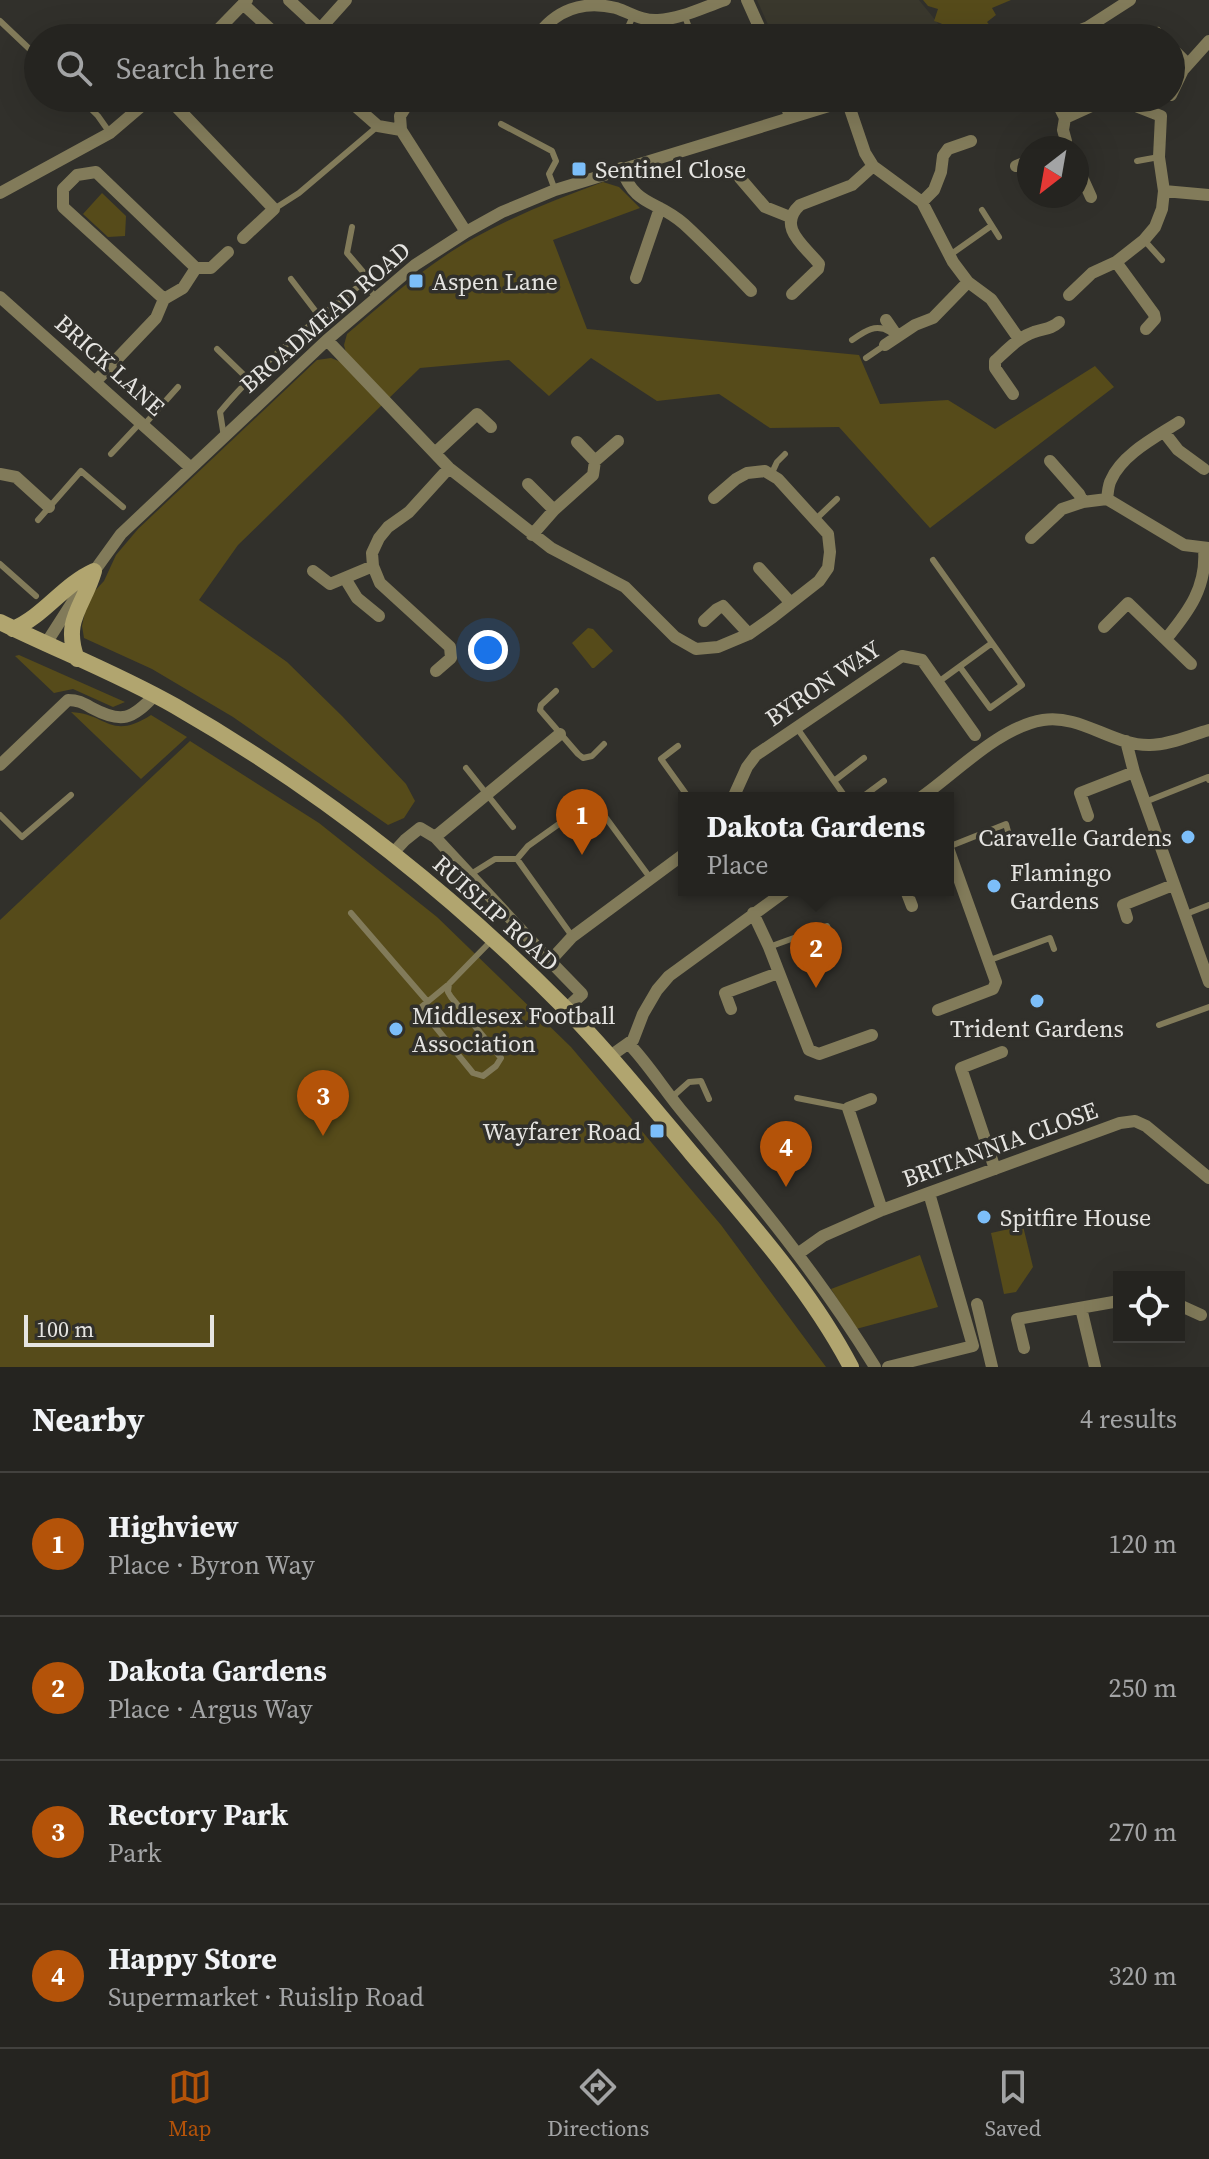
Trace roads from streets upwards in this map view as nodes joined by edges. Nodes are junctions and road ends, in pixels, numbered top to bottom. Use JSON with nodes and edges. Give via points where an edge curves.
{"nodes":[{"id":1,"x":289,"y":0,"type":"edge"},
{"id":2,"x":346,"y":0,"type":"edge"},
{"id":3,"x":725,"y":0,"type":"edge"},
{"id":4,"x":747,"y":0,"type":"edge"},
{"id":5,"x":1130,"y":0,"type":"edge"},
{"id":6,"x":245,"y":2,"type":"edge"},
{"id":7,"x":574,"y":2,"type":"edge"},
{"id":8,"x":224,"y":24,"type":"edge"},
{"id":9,"x":266,"y":24,"type":"edge"},
{"id":10,"x":314,"y":24,"type":"edge"},
{"id":11,"x":331,"y":24,"type":"edge"},
{"id":12,"x":546,"y":24,"type":"edge"},
{"id":13,"x":758,"y":24,"type":"edge"},
{"id":14,"x":1100,"y":24,"type":"edge"},
{"id":15,"x":1209,"y":41,"type":"edge"},
{"id":16,"x":1199,"y":59,"type":"edge"},
{"id":17,"x":135,"y":112,"type":"edge"},
{"id":18,"x":181,"y":112,"type":"edge"},
{"id":19,"x":362,"y":112,"type":"edge"},
{"id":20,"x":402,"y":112,"type":"edge"},
{"id":21,"x":788,"y":112,"type":"edge"},
{"id":22,"x":807,"y":112,"type":"edge"},
{"id":23,"x":854,"y":112,"type":"edge"},
{"id":24,"x":1062,"y":112,"type":"edge"},
{"id":25,"x":1078,"y":112,"type":"edge"},
{"id":26,"x":1151,"y":112,"type":"edge"},
{"id":27,"x":1163,"y":112,"type":"edge"},
{"id":28,"x":1161,"y":116,"type":"junction"},
{"id":29,"x":790,"y":117,"type":"junction"},
{"id":30,"x":1065,"y":118,"type":"junction"},
{"id":31,"x":401,"y":130,"type":"junction"},
{"id":32,"x":1065,"y":136,"type":"edge"},
{"id":33,"x":971,"y":141,"type":"dead end"},
{"id":34,"x":873,"y":166,"type":"junction"},
{"id":35,"x":621,"y":168,"type":"junction"},
{"id":36,"x":740,"y":178,"type":"dead end"},
{"id":37,"x":1164,"y":191,"type":"junction"},
{"id":38,"x":0,"y":193,"type":"edge"},
{"id":39,"x":1089,"y":193,"type":"edge"},
{"id":40,"x":1209,"y":195,"type":"edge"},
{"id":41,"x":1091,"y":197,"type":"dead end"},
{"id":42,"x":922,"y":202,"type":"junction"},
{"id":43,"x":660,"y":208,"type":"junction"},
{"id":44,"x":790,"y":217,"type":"junction"},
{"id":45,"x":466,"y":232,"type":"junction"},
{"id":46,"x":243,"y":238,"type":"dead end"},
{"id":47,"x":228,"y":252,"type":"dead end"},
{"id":48,"x":1116,"y":262,"type":"junction"},
{"id":49,"x":196,"y":268,"type":"junction"},
{"id":50,"x":636,"y":278,"type":"dead end"},
{"id":51,"x":968,"y":282,"type":"junction"},
{"id":52,"x":751,"y":291,"type":"dead end"},
{"id":53,"x":792,"y":294,"type":"dead end"},
{"id":54,"x":1069,"y":295,"type":"dead end"},
{"id":55,"x":0,"y":297,"type":"edge"},
{"id":56,"x":164,"y":299,"type":"junction"},
{"id":57,"x":886,"y":320,"type":"dead end"},
{"id":58,"x":1059,"y":322,"type":"dead end"},
{"id":59,"x":1146,"y":329,"type":"dead end"},
{"id":60,"x":897,"y":336,"type":"junction"},
{"id":61,"x":1019,"y":339,"type":"junction"},
{"id":62,"x":327,"y":340,"type":"junction"},
{"id":63,"x":885,"y":345,"type":"road end"},
{"id":64,"x":96,"y":381,"type":"junction"},
{"id":65,"x":1013,"y":394,"type":"dead end"},
{"id":66,"x":1179,"y":422,"type":"dead end"},
{"id":67,"x":491,"y":427,"type":"dead end"},
{"id":68,"x":1164,"y":432,"type":"junction"},
{"id":69,"x":618,"y":441,"type":"dead end"},
{"id":70,"x":577,"y":442,"type":"dead end"},
{"id":71,"x":435,"y":453,"type":"junction"},
{"id":72,"x":595,"y":461,"type":"junction"},
{"id":73,"x":1050,"y":461,"type":"dead end"},
{"id":74,"x":191,"y":468,"type":"junction"},
{"id":75,"x":449,"y":468,"type":"junction"},
{"id":76,"x":1204,"y":469,"type":"dead end"},
{"id":77,"x":0,"y":474,"type":"edge"},
{"id":78,"x":528,"y":484,"type":"dead end"},
{"id":79,"x":714,"y":498,"type":"dead end"},
{"id":80,"x":1107,"y":499,"type":"junction"},
{"id":81,"x":1083,"y":502,"type":"junction"},
{"id":82,"x":49,"y":507,"type":"road end"},
{"id":83,"x":554,"y":510,"type":"junction"},
{"id":84,"x":532,"y":535,"type":"junction"},
{"id":85,"x":1031,"y":538,"type":"dead end"},
{"id":86,"x":1206,"y":548,"type":"edge"},
{"id":87,"x":373,"y":566,"type":"junction"},
{"id":88,"x":759,"y":568,"type":"dead end"},
{"id":89,"x":94,"y":571,"type":"junction"},
{"id":90,"x":313,"y":571,"type":"dead end"},
{"id":91,"x":346,"y":580,"type":"junction"},
{"id":92,"x":790,"y":602,"type":"junction"},
{"id":93,"x":379,"y":616,"type":"dead end"},
{"id":94,"x":704,"y":621,"type":"dead end"},
{"id":95,"x":6,"y":626,"type":"edge"},
{"id":96,"x":1104,"y":627,"type":"dead end"},
{"id":97,"x":749,"y":634,"type":"junction"},
{"id":98,"x":1166,"y":639,"type":"junction"},
{"id":99,"x":45,"y":645,"type":"junction"},
{"id":100,"x":77,"y":659,"type":"junction"},
{"id":101,"x":1191,"y":664,"type":"dead end"},
{"id":102,"x":436,"y":671,"type":"dead end"},
{"id":103,"x":154,"y":696,"type":"junction"},
{"id":104,"x":1209,"y":730,"type":"edge"},
{"id":105,"x":560,"y":734,"type":"road end"},
{"id":106,"x":975,"y":735,"type":"dead end"},
{"id":107,"x":1126,"y":741,"type":"junction"},
{"id":108,"x":1,"y":760,"type":"edge"},
{"id":109,"x":1134,"y":772,"type":"junction"},
{"id":110,"x":736,"y":792,"type":"edge"},
{"id":111,"x":930,"y":792,"type":"edge"},
{"id":112,"x":1088,"y":816,"type":"dead end"},
{"id":113,"x":435,"y":837,"type":"junction"},
{"id":114,"x":393,"y":853,"type":"junction"},
{"id":115,"x":678,"y":859,"type":"edge"},
{"id":116,"x":954,"y":879,"type":"edge"},
{"id":117,"x":1173,"y":885,"type":"junction"},
{"id":118,"x":778,"y":896,"type":"edge"},
{"id":119,"x":908,"y":896,"type":"edge"},
{"id":120,"x":912,"y":906,"type":"dead end"},
{"id":121,"x":753,"y":913,"type":"junction"},
{"id":122,"x":1127,"y":918,"type":"dead end"},
{"id":123,"x":550,"y":961,"type":"junction"},
{"id":124,"x":778,"y":973,"type":"junction"},
{"id":125,"x":1209,"y":982,"type":"edge"},
{"id":126,"x":566,"y":1009,"type":"junction"},
{"id":127,"x":731,"y":1009,"type":"dead end"},
{"id":128,"x":938,"y":1010,"type":"dead end"},
{"id":129,"x":872,"y":1035,"type":"dead end"},
{"id":130,"x":629,"y":1044,"type":"junction"},
{"id":131,"x":1002,"y":1052,"type":"dead end"},
{"id":132,"x":609,"y":1057,"type":"junction"},
{"id":133,"x":871,"y":1099,"type":"dead end"},
{"id":134,"x":995,"y":1169,"type":"junction"},
{"id":135,"x":1209,"y":1178,"type":"edge"},
{"id":136,"x":929,"y":1193,"type":"junction"},
{"id":137,"x":882,"y":1210,"type":"junction"},
{"id":138,"x":799,"y":1253,"type":"junction"},
{"id":139,"x":1113,"y":1302,"type":"edge"},
{"id":140,"x":977,"y":1304,"type":"dead end"},
{"id":141,"x":1081,"y":1308,"type":"junction"},
{"id":142,"x":1185,"y":1308,"type":"edge"},
{"id":143,"x":1201,"y":1315,"type":"dead end"},
{"id":144,"x":1024,"y":1348,"type":"dead end"},
{"id":145,"x":936,"y":1361,"type":"edge"},
{"id":146,"x":851,"y":1367,"type":"edge"},
{"id":147,"x":875,"y":1367,"type":"edge"},
{"id":148,"x":888,"y":1367,"type":"edge"},
{"id":149,"x":992,"y":1367,"type":"edge"},
{"id":150,"x":1095,"y":1367,"type":"edge"}],
"edges":[{"from":1,"to":10,"type":"street"},
{"from":2,"to":11,"type":"street"},
{"from":3,"to":7,"type":"street","via":[[661,20]]},
{"from":4,"to":13,"type":"street"},
{"from":5,"to":14,"type":"street"},
{"from":6,"to":8,"type":"street"},
{"from":6,"to":9,"type":"street"},
{"from":7,"to":12,"type":"street"},
{"from":15,"to":16,"type":"street"},
{"from":17,"to":38,"type":"street","via":[[110,133]]},
{"from":18,"to":46,"type":"street","via":[[274,209]]},
{"from":19,"to":31,"type":"street","via":[[378,126]]},
{"from":20,"to":31,"type":"street"},
{"from":21,"to":29,"type":"street"},
{"from":22,"to":29,"type":"street","name":"BROADMEAD ROAD"},
{"from":23,"to":34,"type":"street"},
{"from":24,"to":30,"type":"street"},
{"from":25,"to":30,"type":"street"},
{"from":26,"to":28,"type":"street"},
{"from":27,"to":28,"type":"street"},
{"from":28,"to":37,"type":"street"},
{"from":29,"to":35,"type":"street","name":"BROADMEAD ROAD"},
{"from":30,"to":32,"type":"street"},
{"from":31,"to":45,"type":"street"},
{"from":33,"to":42,"type":"street","via":[[948,149],[934,190]]},
{"from":34,"to":42,"type":"street"},
{"from":34,"to":44,"type":"street","via":[[852,185],[800,205]]},
{"from":35,"to":43,"type":"street","via":[[638,198]]},
{"from":35,"to":45,"type":"street","name":"BROADMEAD ROAD","via":[[555,190]]},
{"from":36,"to":44,"type":"street","via":[[765,207]]},
{"from":37,"to":40,"type":"street"},
{"from":37,"to":48,"type":"street","via":[[1155,227]]},
{"from":39,"to":41,"type":"street"},
{"from":42,"to":51,"type":"street"},
{"from":43,"to":50,"type":"street"},
{"from":43,"to":52,"type":"street","via":[[684,224]]},
{"from":44,"to":53,"type":"street","via":[[791,232],[819,264]]},
{"from":45,"to":62,"type":"street","name":"BROADMEAD ROAD","via":[[415,265]]},
{"from":47,"to":49,"type":"street","via":[[211,268]]},
{"from":48,"to":54,"type":"street","via":[[1092,273]]},
{"from":48,"to":59,"type":"street","via":[[1154,314]]},
{"from":49,"to":56,"type":"street","via":[[183,288]]},
{"from":49,"to":56,"type":"street","via":[[96,172],[77,175],[63,189],[63,207]]},
{"from":51,"to":60,"type":"street","via":[[933,318]]},
{"from":51,"to":61,"type":"street","via":[[991,299]]},
{"from":55,"to":64,"type":"street","name":"BRICK LANE"},
{"from":56,"to":64,"type":"street","via":[[156,318]]},
{"from":57,"to":60,"type":"street"},
{"from":58,"to":61,"type":"street"},
{"from":60,"to":63,"type":"street"},
{"from":61,"to":65,"type":"street","via":[[995,361]]},
{"from":62,"to":71,"type":"street"},
{"from":62,"to":74,"type":"street","name":"BROADMEAD ROAD"},
{"from":64,"to":74,"type":"street","name":"BRICK LANE"},
{"from":66,"to":68,"type":"street"},
{"from":67,"to":71,"type":"street","via":[[477,414]]},
{"from":68,"to":76,"type":"street"},
{"from":68,"to":80,"type":"street","via":[[1124,462],[1111,480]]},
{"from":69,"to":72,"type":"street"},
{"from":70,"to":72,"type":"street"},
{"from":71,"to":75,"type":"street"},
{"from":72,"to":83,"type":"street","via":[[593,475]]},
{"from":73,"to":81,"type":"street"},
{"from":74,"to":89,"type":"street","name":"BROADMEAD ROAD","via":[[121,534]]},
{"from":75,"to":84,"type":"street"},
{"from":75,"to":87,"type":"street","via":[[379,538]]},
{"from":77,"to":82,"type":"street","via":[[16,477]]},
{"from":78,"to":83,"type":"street"},
{"from":79,"to":92,"type":"street","via":[[747,473],[765,471],[828,534],[828,568]]},
{"from":80,"to":81,"type":"street"},
{"from":80,"to":86,"type":"street","via":[[1184,545]]},
{"from":81,"to":85,"type":"street","via":[[1062,509]]},
{"from":83,"to":84,"type":"street"},
{"from":84,"to":97,"type":"street","via":[[625,587],[675,637],[696,649],[718,647]]},
{"from":86,"to":98,"type":"street","via":[[1193,605]]},
{"from":87,"to":91,"type":"street"},
{"from":87,"to":102,"type":"street","via":[[380,583],[450,647],[451,658]]},
{"from":88,"to":92,"type":"street"},
{"from":89,"to":95,"type":"main road","via":[[26,623]]},
{"from":89,"to":99,"type":"street","name":"BROADMEAD ROAD"},
{"from":89,"to":100,"type":"main road","via":[[73,621]]},
{"from":90,"to":91,"type":"street","via":[[330,584]]},
{"from":91,"to":93,"type":"street","via":[[357,598]]},
{"from":92,"to":97,"type":"street"},
{"from":94,"to":97,"type":"street","via":[[723,606]]},
{"from":95,"to":99,"type":"main road","name":"RUISLIP ROAD"},
{"from":96,"to":98,"type":"street","via":[[1128,603]]},
{"from":98,"to":101,"type":"street"},
{"from":99,"to":100,"type":"main road","name":"RUISLIP ROAD"},
{"from":100,"to":103,"type":"main road","name":"RUISLIP ROAD"},
{"from":103,"to":108,"type":"street","via":[[129,717],[68,700]]},
{"from":103,"to":114,"type":"main road","name":"RUISLIP ROAD","via":[[302,786]]},
{"from":104,"to":107,"type":"street","via":[[1150,745]]},
{"from":105,"to":113,"type":"street"},
{"from":106,"to":110,"type":"street","name":"BYRON WAY","via":[[922,660],[902,656],[756,755]]},
{"from":107,"to":109,"type":"street"},
{"from":107,"to":111,"type":"street","via":[[1070,721],[1044,719],[1012,731]]},
{"from":109,"to":112,"type":"street","via":[[1080,793]]},
{"from":109,"to":117,"type":"street"},
{"from":113,"to":114,"type":"street","via":[[420,828]]},
{"from":113,"to":123,"type":"street"},
{"from":114,"to":126,"type":"main road","name":"RUISLIP ROAD"},
{"from":115,"to":123,"type":"street","via":[[572,937]]},
{"from":116,"to":128,"type":"street","via":[[996,982],[993,989]]},
{"from":117,"to":122,"type":"street","via":[[1123,905]]},
{"from":117,"to":125,"type":"street"},
{"from":118,"to":121,"type":"street"},
{"from":119,"to":120,"type":"street"},
{"from":121,"to":124,"type":"street"},
{"from":121,"to":130,"type":"street","via":[[669,976]]},
{"from":123,"to":126,"type":"street","via":[[582,994]]},
{"from":124,"to":127,"type":"street","via":[[725,993]]},
{"from":124,"to":129,"type":"street","via":[[809,1050],[819,1054]]},
{"from":126,"to":132,"type":"main road","name":"RUISLIP ROAD"},
{"from":130,"to":132,"type":"street"},
{"from":130,"to":138,"type":"street"},
{"from":131,"to":134,"type":"street","via":[[961,1068]]},
{"from":132,"to":146,"type":"main road","name":"RUISLIP ROAD","via":[[777,1256]]},
{"from":133,"to":137,"type":"street","via":[[848,1108]]},
{"from":134,"to":135,"type":"street","name":"BRITANNIA CLOSE","via":[[1135,1121]]},
{"from":134,"to":136,"type":"street","name":"BRITANNIA CLOSE"},
{"from":136,"to":137,"type":"street","name":"BRITANNIA CLOSE"},
{"from":136,"to":145,"type":"street","via":[[973,1346]]},
{"from":137,"to":138,"type":"street","name":"BRITANNIA CLOSE","via":[[823,1236]]},
{"from":138,"to":147,"type":"street"},
{"from":139,"to":141,"type":"street"},
{"from":140,"to":149,"type":"street"},
{"from":141,"to":144,"type":"street","via":[[1017,1319]]},
{"from":141,"to":150,"type":"street"},
{"from":142,"to":143,"type":"street"},
{"from":145,"to":148,"type":"street"}]}
